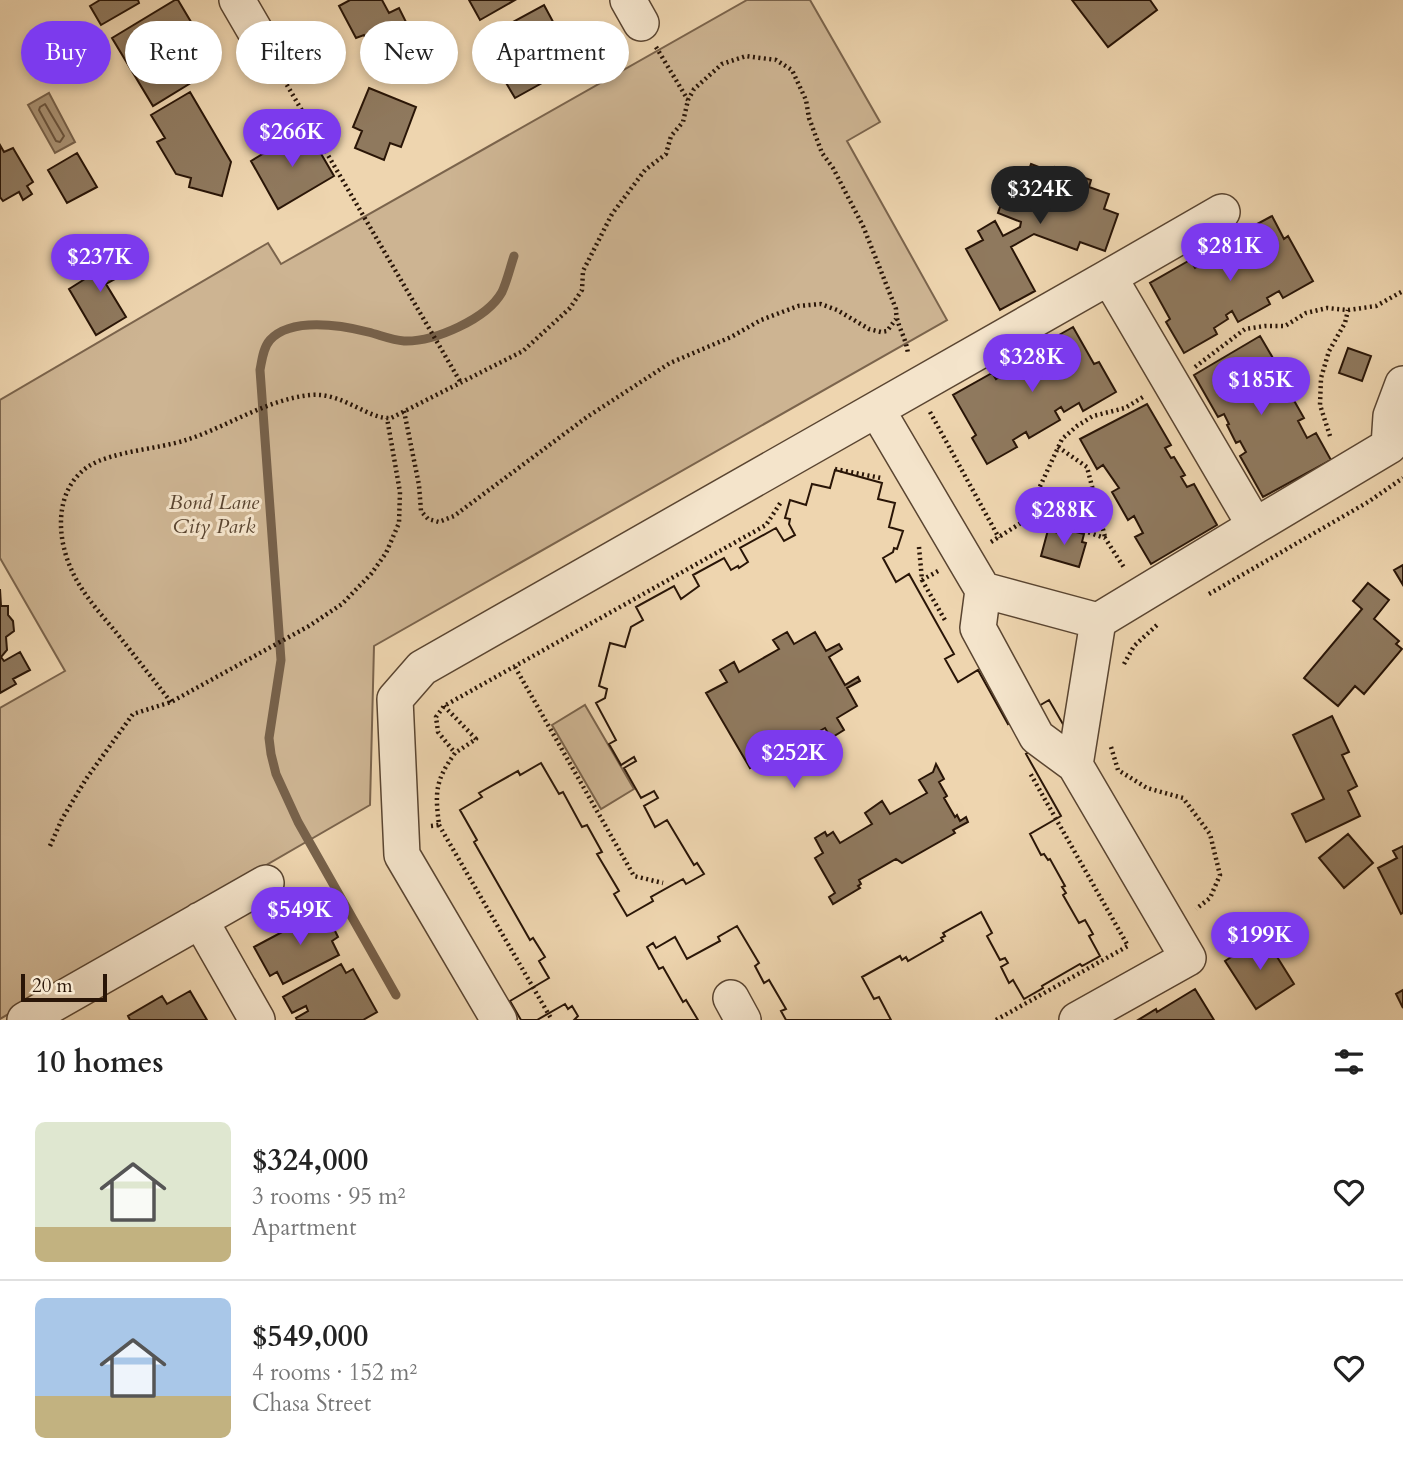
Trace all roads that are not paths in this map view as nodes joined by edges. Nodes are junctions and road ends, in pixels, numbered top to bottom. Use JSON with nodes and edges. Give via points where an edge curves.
{"nodes":[{"id":1,"x":237,"y":0,"type":"edge"},
{"id":2,"x":249,"y":21,"type":"edge"},
{"id":3,"x":1222,"y":212,"type":"dead end"},
{"id":4,"x":1109,"y":277,"type":"junction"},
{"id":5,"x":1403,"y":384,"type":"edge"},
{"id":6,"x":877,"y":410,"type":"junction"},
{"id":7,"x":1396,"y":438,"type":"edge"},
{"id":8,"x":1255,"y":526,"type":"junction"},
{"id":9,"x":983,"y":590,"type":"junction"},
{"id":10,"x":1098,"y":621,"type":"junction"},
{"id":11,"x":1075,"y":765,"type":"junction"},
{"id":12,"x":265,"y":883,"type":"dead end"},
{"id":13,"x":200,"y":920,"type":"junction"},
{"id":14,"x":68,"y":1009,"type":"edge"},
{"id":15,"x":25,"y":1020,"type":"edge"},
{"id":16,"x":257,"y":1020,"type":"edge"},
{"id":17,"x":499,"y":1020,"type":"edge"},
{"id":18,"x":1077,"y":1020,"type":"edge"}],
"edges":[{"from":1,"to":2,"type":"street"},
{"from":3,"to":4,"type":"street"},
{"from":4,"to":6,"type":"street"},
{"from":4,"to":8,"type":"street"},
{"from":5,"to":7,"type":"street","via":[[1391,416]]},
{"from":6,"to":9,"type":"street"},
{"from":6,"to":17,"type":"street","via":[[422,668],[395,699],[402,855]]},
{"from":7,"to":8,"type":"street"},
{"from":8,"to":10,"type":"street"},
{"from":9,"to":10,"type":"street"},
{"from":9,"to":11,"type":"street","via":[[978,628],[1037,737]]},
{"from":10,"to":11,"type":"street"},
{"from":11,"to":18,"type":"street","via":[[1188,958]]},
{"from":12,"to":13,"type":"street"},
{"from":13,"to":14,"type":"street"},
{"from":13,"to":16,"type":"street"},
{"from":14,"to":15,"type":"street"}]}
